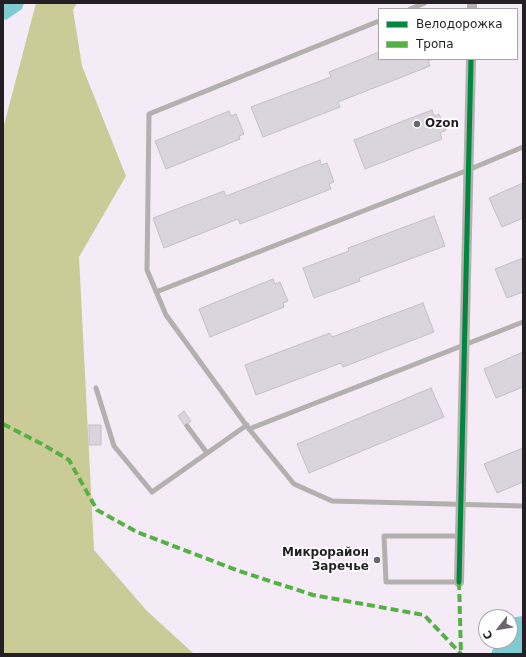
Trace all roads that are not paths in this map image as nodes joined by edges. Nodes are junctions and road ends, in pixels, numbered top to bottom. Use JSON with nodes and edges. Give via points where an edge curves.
{"nodes":[{"id":1,"x":425,"y":3,"type":"edge"},
{"id":2,"x":412,"y":8,"type":"edge"},
{"id":3,"x":378,"y":21,"type":"edge"},
{"id":4,"x":471,"y":60,"type":"edge"},
{"id":5,"x":523,"y":147,"type":"edge"},
{"id":6,"x":468,"y":170,"type":"junction"},
{"id":7,"x":156,"y":292,"type":"junction"},
{"id":8,"x":523,"y":322,"type":"edge"},
{"id":9,"x":464,"y":346,"type":"junction"},
{"id":10,"x":96,"y":388,"type":"dead end"},
{"id":11,"x":187,"y":426,"type":"dead end"},
{"id":12,"x":248,"y":427,"type":"junction"},
{"id":13,"x":207,"y":453,"type":"junction"},
{"id":14,"x":461,"y":505,"type":"junction"},
{"id":15,"x":523,"y":506,"type":"edge"},
{"id":16,"x":460,"y":536,"type":"junction"},
{"id":17,"x":459,"y":582,"type":"joint"}],
"edges":[{"from":1,"to":2,"type":"lane"},
{"from":3,"to":7,"type":"lane","via":[[149,114],[147,270]]},
{"from":4,"to":6,"type":"street"},
{"from":5,"to":6,"type":"lane"},
{"from":6,"to":7,"type":"lane"},
{"from":6,"to":9,"type":"street"},
{"from":7,"to":12,"type":"lane","via":[[166,315]]},
{"from":8,"to":9,"type":"lane"},
{"from":9,"to":12,"type":"lane"},
{"from":9,"to":14,"type":"street"},
{"from":10,"to":13,"type":"lane","via":[[114,446],[152,492]]},
{"from":11,"to":13,"type":"lane"},
{"from":12,"to":13,"type":"lane"},
{"from":12,"to":14,"type":"lane","via":[[294,484],[332,501]]},
{"from":14,"to":15,"type":"lane"},
{"from":14,"to":16,"type":"street"},
{"from":16,"to":17,"type":"street"},
{"from":16,"to":17,"type":"lane","via":[[384,536],[386,582]]}]}
